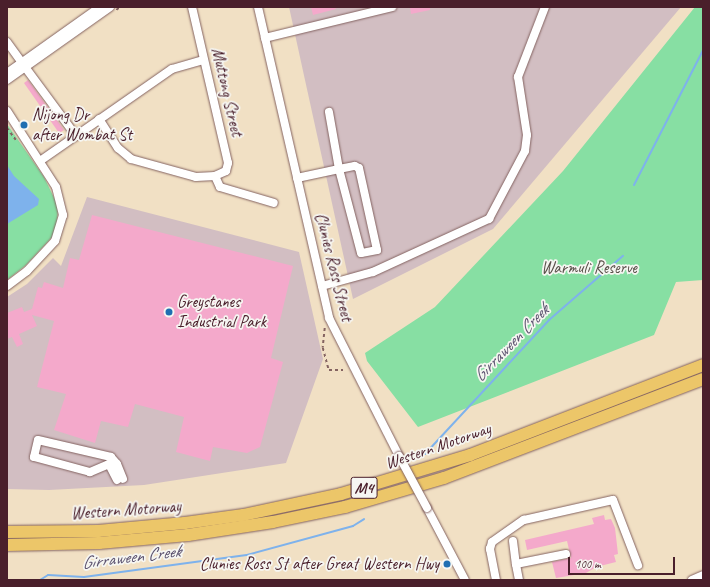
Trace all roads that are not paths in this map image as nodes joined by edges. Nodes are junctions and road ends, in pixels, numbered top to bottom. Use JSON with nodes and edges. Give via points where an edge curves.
{"nodes":[{"id":1,"x":100,"y":7,"type":"edge"},
{"id":2,"x":110,"y":7,"type":"edge"},
{"id":3,"x":192,"y":7,"type":"edge"},
{"id":4,"x":258,"y":7,"type":"edge"},
{"id":5,"x":392,"y":7,"type":"edge"},
{"id":6,"x":545,"y":7,"type":"edge"},
{"id":7,"x":265,"y":38,"type":"junction"},
{"id":8,"x":7,"y":42,"type":"edge"},
{"id":9,"x":204,"y":60,"type":"junction"},
{"id":10,"x":23,"y":65,"type":"junction"},
{"id":11,"x":7,"y":73,"type":"edge"},
{"id":12,"x":7,"y":80,"type":"edge"},
{"id":13,"x":7,"y":111,"type":"edge"},
{"id":14,"x":329,"y":112,"type":"dead end"},
{"id":15,"x":99,"y":119,"type":"junction"},
{"id":16,"x":76,"y":136,"type":"junction"},
{"id":17,"x":40,"y":161,"type":"junction"},
{"id":18,"x":339,"y":168,"type":"junction"},
{"id":19,"x":215,"y":176,"type":"junction"},
{"id":20,"x":297,"y":178,"type":"junction"},
{"id":21,"x":274,"y":203,"type":"dead end"},
{"id":22,"x":7,"y":286,"type":"edge"},
{"id":23,"x":322,"y":286,"type":"junction"},
{"id":24,"x":703,"y":365,"type":"edge"},
{"id":25,"x":703,"y":379,"type":"edge"},
{"id":26,"x":120,"y":480,"type":"joint"},
{"id":27,"x":7,"y":532,"type":"edge"},
{"id":28,"x":513,"y":541,"type":"dead end"},
{"id":29,"x":7,"y":545,"type":"edge"},
{"id":30,"x":566,"y":554,"type":"dead end"},
{"id":31,"x":516,"y":564,"type":"junction"},
{"id":32,"x":638,"y":565,"type":"dead end"},
{"id":33,"x":703,"y":576,"type":"edge"},
{"id":34,"x":498,"y":579,"type":"edge"},
{"id":35,"x":465,"y":580,"type":"edge"},
{"id":36,"x":519,"y":580,"type":"edge"},
{"id":37,"x":692,"y":580,"type":"edge"}],
"edges":[{"from":1,"to":10,"type":"street"},
{"from":2,"to":10,"type":"street"},
{"from":3,"to":9,"type":"street","name":"Muttong Street"},
{"from":4,"to":7,"type":"street","name":"Clunies Ross Street"},
{"from":5,"to":7,"type":"street"},
{"from":6,"to":23,"type":"street","via":[[518,77],[527,135],[525,151],[489,219],[373,272]]},
{"from":7,"to":20,"type":"street","name":"Clunies Ross Street"},
{"from":8,"to":10,"type":"street"},
{"from":9,"to":15,"type":"street","via":[[172,69]]},
{"from":9,"to":19,"type":"street","name":"Muttong Street","via":[[228,163],[226,171]]},
{"from":10,"to":11,"type":"street"},
{"from":10,"to":12,"type":"street"},
{"from":10,"to":16,"type":"street"},
{"from":13,"to":17,"type":"street"},
{"from":14,"to":18,"type":"street"},
{"from":15,"to":16,"type":"street"},
{"from":15,"to":19,"type":"street","via":[[118,148],[132,159],[196,177]]},
{"from":16,"to":17,"type":"street"},
{"from":17,"to":22,"type":"street","via":[[60,195],[62,224],[55,240],[27,271]]},
{"from":18,"to":18,"type":"street","via":[[360,253],[377,250],[359,168]]},
{"from":18,"to":20,"type":"street"},
{"from":19,"to":21,"type":"street","via":[[220,187]]},
{"from":20,"to":23,"type":"street","name":"Clunies Ross Street"},
{"from":23,"to":35,"type":"street","name":"Clunies Ross Street","bridge":true,"via":[[335,332]]},
{"from":24,"to":27,"type":"highway","name":"Western Motorway","number":"M4","via":[[450,461],[319,499],[244,515],[178,524],[98,531]]},
{"from":25,"to":29,"type":"highway","name":"Western Motorway","number":"M4","via":[[451,475],[339,508],[258,525],[167,538],[99,544]]},
{"from":26,"to":26,"type":"street","via":[[109,464],[90,472],[34,457],[38,440],[110,457],[117,464]]},
{"from":28,"to":31,"type":"street"},
{"from":30,"to":31,"type":"street"},
{"from":31,"to":36,"type":"street"},
{"from":32,"to":34,"type":"street","via":[[613,500],[524,520],[492,542],[490,550]]},
{"from":33,"to":37,"type":"street"}]}
